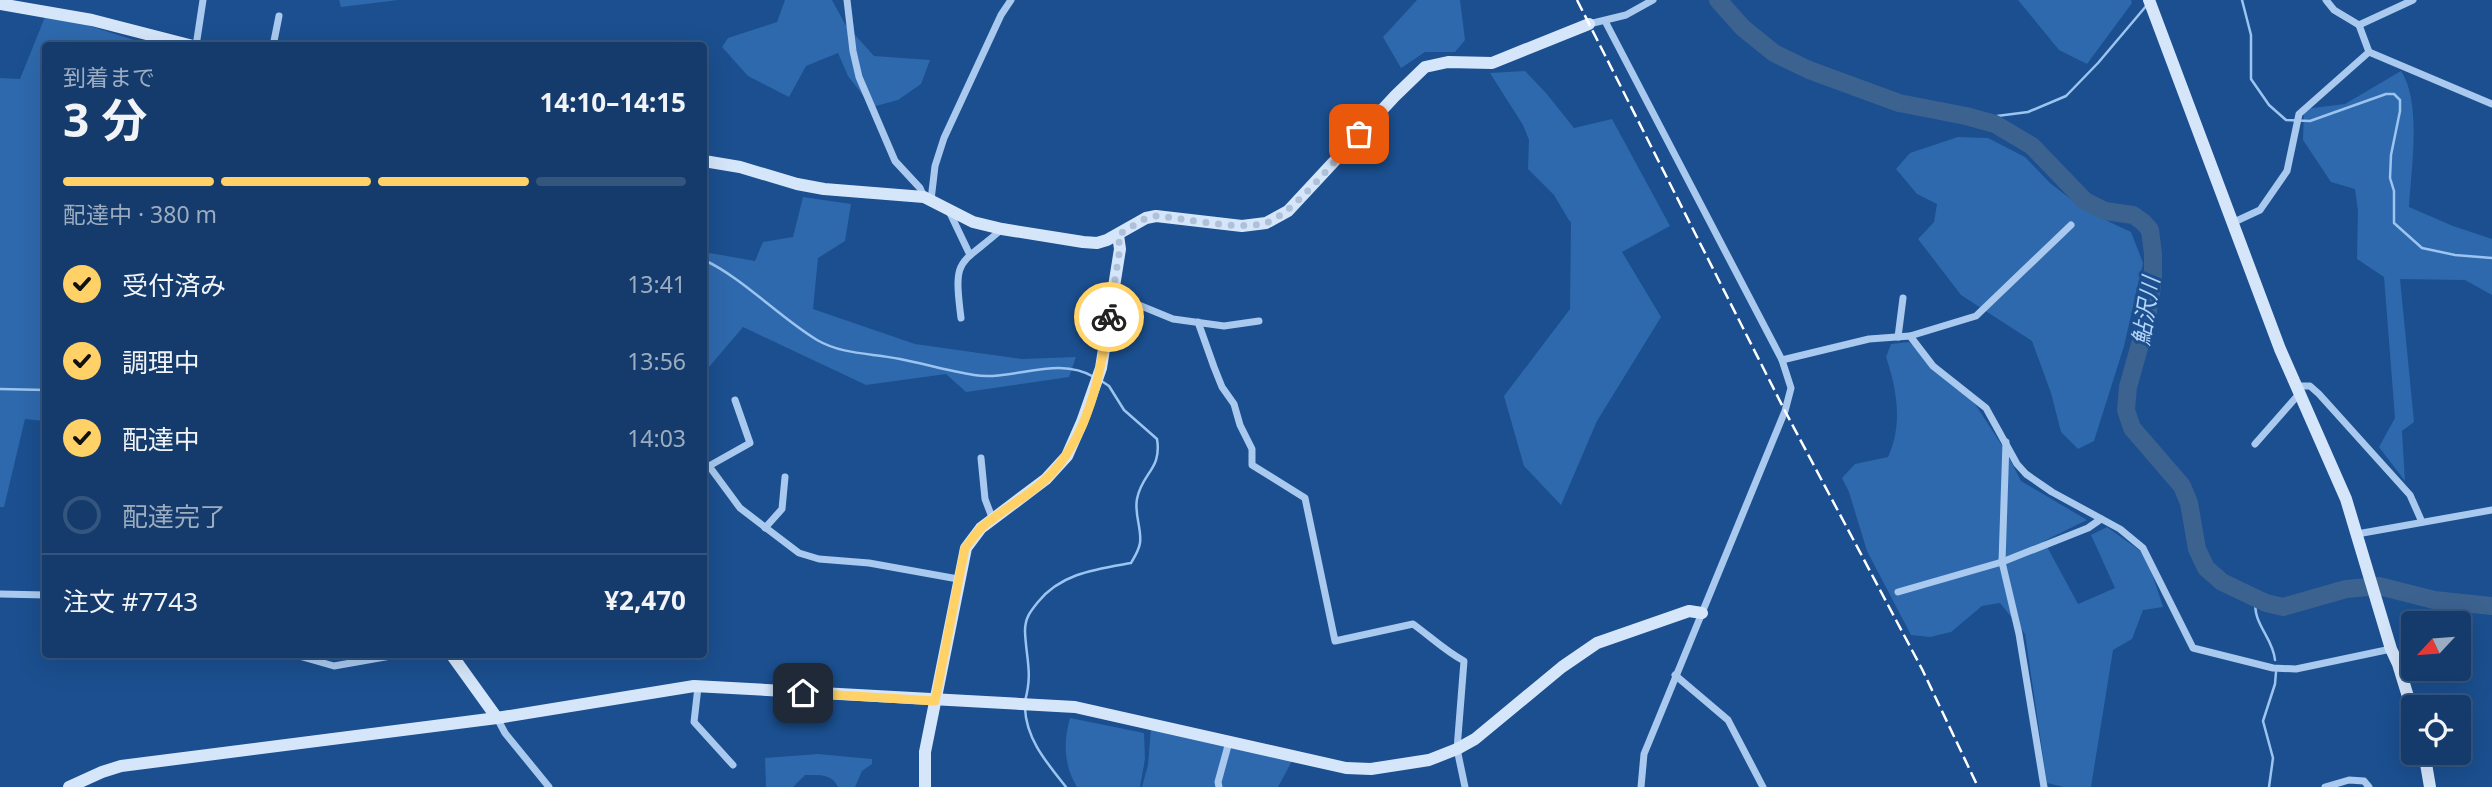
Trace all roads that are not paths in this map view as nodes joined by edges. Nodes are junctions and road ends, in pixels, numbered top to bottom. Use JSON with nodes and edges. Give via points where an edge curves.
{"nodes":[{"id":1,"x":203,"y":0,"type":"edge"},
{"id":2,"x":847,"y":0,"type":"edge"},
{"id":3,"x":1011,"y":0,"type":"edge"},
{"id":4,"x":1653,"y":0,"type":"edge"},
{"id":5,"x":2326,"y":0,"type":"edge"},
{"id":6,"x":2413,"y":0,"type":"edge"},
{"id":7,"x":0,"y":4,"type":"edge"},
{"id":8,"x":2150,"y":4,"type":"edge"},
{"id":9,"x":279,"y":16,"type":"dead end"},
{"id":10,"x":1605,"y":21,"type":"junction"},
{"id":11,"x":1589,"y":24,"type":"joint"},
{"id":12,"x":2359,"y":25,"type":"junction"},
{"id":13,"x":182,"y":42,"type":"edge"},
{"id":14,"x":196,"y":42,"type":"edge"},
{"id":15,"x":274,"y":42,"type":"edge"},
{"id":16,"x":2369,"y":52,"type":"junction"},
{"id":17,"x":2492,"y":104,"type":"edge"},
{"id":18,"x":707,"y":162,"type":"edge"},
{"id":19,"x":927,"y":199,"type":"junction"},
{"id":20,"x":948,"y":210,"type":"junction"},
{"id":21,"x":2232,"y":223,"type":"junction"},
{"id":22,"x":2071,"y":225,"type":"dead end"},
{"id":23,"x":1002,"y":229,"type":"junction"},
{"id":24,"x":1118,"y":235,"type":"junction"},
{"id":25,"x":970,"y":255,"type":"junction"},
{"id":26,"x":1112,"y":294,"type":"junction"},
{"id":27,"x":1903,"y":298,"type":"dead end"},
{"id":28,"x":961,"y":318,"type":"dead end"},
{"id":29,"x":1259,"y":321,"type":"dead end"},
{"id":30,"x":1198,"y":322,"type":"junction"},
{"id":31,"x":1910,"y":336,"type":"junction"},
{"id":32,"x":1898,"y":337,"type":"junction"},
{"id":33,"x":1782,"y":360,"type":"junction"},
{"id":34,"x":2297,"y":390,"type":"junction"},
{"id":35,"x":735,"y":400,"type":"dead end"},
{"id":36,"x":2006,"y":440,"type":"junction"},
{"id":37,"x":2255,"y":444,"type":"dead end"},
{"id":38,"x":981,"y":458,"type":"dead end"},
{"id":39,"x":707,"y":465,"type":"edge"},
{"id":40,"x":707,"y":467,"type":"edge"},
{"id":41,"x":785,"y":477,"type":"dead end"},
{"id":42,"x":2492,"y":510,"type":"edge"},
{"id":43,"x":2101,"y":519,"type":"junction"},
{"id":44,"x":993,"y":520,"type":"junction"},
{"id":45,"x":2421,"y":523,"type":"junction"},
{"id":46,"x":765,"y":528,"type":"junction"},
{"id":47,"x":2357,"y":534,"type":"junction"},
{"id":48,"x":2001,"y":562,"type":"junction"},
{"id":49,"x":958,"y":579,"type":"junction"},
{"id":50,"x":1898,"y":593,"type":"dead end"},
{"id":51,"x":0,"y":594,"type":"edge"},
{"id":52,"x":42,"y":594,"type":"edge"},
{"id":53,"x":1702,"y":613,"type":"junction"},
{"id":54,"x":2390,"y":649,"type":"junction"},
{"id":55,"x":306,"y":658,"type":"edge"},
{"id":56,"x":379,"y":658,"type":"edge"},
{"id":57,"x":454,"y":658,"type":"edge"},
{"id":58,"x":1675,"y":675,"type":"junction"},
{"id":59,"x":698,"y":687,"type":"junction"},
{"id":60,"x":2407,"y":695,"type":"edge"},
{"id":61,"x":935,"y":701,"type":"junction"},
{"id":62,"x":498,"y":718,"type":"junction"},
{"id":63,"x":1229,"y":742,"type":"junction"},
{"id":64,"x":1457,"y":749,"type":"junction"},
{"id":65,"x":733,"y":765,"type":"dead end"},
{"id":66,"x":2426,"y":765,"type":"edge"},
{"id":67,"x":69,"y":787,"type":"edge"},
{"id":68,"x":549,"y":787,"type":"edge"},
{"id":69,"x":925,"y":787,"type":"edge"},
{"id":70,"x":1219,"y":787,"type":"edge"},
{"id":71,"x":1465,"y":787,"type":"edge"},
{"id":72,"x":1641,"y":787,"type":"edge"},
{"id":73,"x":1763,"y":787,"type":"edge"},
{"id":74,"x":2044,"y":787,"type":"edge"},
{"id":75,"x":2325,"y":787,"type":"edge"},
{"id":76,"x":2369,"y":787,"type":"edge"},
{"id":77,"x":2430,"y":787,"type":"edge"}],
"edges":[{"from":1,"to":14,"type":"street"},
{"from":2,"to":19,"type":"street","via":[[859,77],[895,161]]},
{"from":3,"to":19,"type":"street","via":[[944,138]]},
{"from":4,"to":10,"type":"street"},
{"from":5,"to":12,"type":"street"},
{"from":6,"to":12,"type":"street"},
{"from":7,"to":13,"type":"street","via":[[92,19]]},
{"from":8,"to":21,"type":"street"},
{"from":9,"to":15,"type":"street"},
{"from":10,"to":11,"type":"street"},
{"from":10,"to":33,"type":"street"},
{"from":11,"to":24,"type":"street","via":[[1492,63],[1448,62],[1425,67],[1288,211],[1266,223],[1242,226],[1156,216]]},
{"from":12,"to":16,"type":"street"},
{"from":16,"to":17,"type":"street"},
{"from":16,"to":21,"type":"street","via":[[2299,114],[2287,171],[2260,210]]},
{"from":18,"to":19,"type":"street","via":[[810,186]]},
{"from":19,"to":20,"type":"street"},
{"from":20,"to":23,"type":"street"},
{"from":20,"to":25,"type":"street"},
{"from":21,"to":34,"type":"street"},
{"from":22,"to":31,"type":"street","via":[[1976,316]]},
{"from":23,"to":24,"type":"street","via":[[1097,243]]},
{"from":23,"to":25,"type":"street"},
{"from":24,"to":26,"type":"street"},
{"from":25,"to":28,"type":"street","via":[[956,284]]},
{"from":26,"to":30,"type":"street","via":[[1173,319]]},
{"from":26,"to":44,"type":"street","via":[[1101,368],[1067,456],[1046,479]]},
{"from":27,"to":32,"type":"street"},
{"from":29,"to":30,"type":"street","via":[[1224,326]]},
{"from":30,"to":64,"type":"street","via":[[1252,449],[1252,465],[1304,498],[1335,641],[1413,624],[1445,652],[1464,661]]},
{"from":31,"to":32,"type":"street"},
{"from":31,"to":36,"type":"street","via":[[1933,366],[1986,408]]},
{"from":32,"to":33,"type":"street","via":[[1869,339]]},
{"from":33,"to":53,"type":"street","via":[[1791,388],[1789,399]]},
{"from":34,"to":37,"type":"street"},
{"from":34,"to":45,"type":"street","via":[[2309,386],[2319,394],[2410,495]]},
{"from":34,"to":47,"type":"street"},
{"from":35,"to":39,"type":"street","via":[[750,443]]},
{"from":36,"to":43,"type":"street","via":[[2026,474]]},
{"from":36,"to":48,"type":"street"},
{"from":38,"to":44,"type":"street","via":[[985,499]]},
{"from":40,"to":46,"type":"street","via":[[740,508]]},
{"from":41,"to":46,"type":"street","via":[[782,509]]},
{"from":42,"to":45,"type":"street"},
{"from":43,"to":48,"type":"street"},
{"from":43,"to":54,"type":"street","via":[[2143,548],[2193,648],[2273,668],[2296,669]]},
{"from":44,"to":49,"type":"street","via":[[965,548]]},
{"from":45,"to":47,"type":"street"},
{"from":46,"to":49,"type":"street","via":[[799,553],[819,559],[869,562]]},
{"from":47,"to":54,"type":"street"},
{"from":48,"to":50,"type":"street"},
{"from":48,"to":74,"type":"street","via":[[2019,634]]},
{"from":49,"to":61,"type":"street"},
{"from":51,"to":52,"type":"street"},
{"from":53,"to":58,"type":"street"},
{"from":53,"to":64,"type":"street","via":[[1689,611],[1597,643]]},
{"from":54,"to":60,"type":"street"},
{"from":55,"to":56,"type":"street","via":[[334,666]]},
{"from":57,"to":62,"type":"street"},
{"from":58,"to":72,"type":"street","via":[[1644,754]]},
{"from":58,"to":73,"type":"street","via":[[1728,720]]},
{"from":59,"to":61,"type":"street"},
{"from":59,"to":62,"type":"street"},
{"from":59,"to":65,"type":"street","via":[[694,722]]},
{"from":61,"to":63,"type":"street","via":[[1075,707]]},
{"from":61,"to":69,"type":"street","via":[[925,752]]},
{"from":62,"to":67,"type":"street","via":[[121,766]]},
{"from":62,"to":68,"type":"street"},
{"from":63,"to":64,"type":"street","via":[[1346,768],[1371,769],[1429,760]]},
{"from":63,"to":70,"type":"street"},
{"from":64,"to":71,"type":"street"},
{"from":66,"to":77,"type":"street"},
{"from":75,"to":76,"type":"street","via":[[2349,780],[2364,781]]}]}
